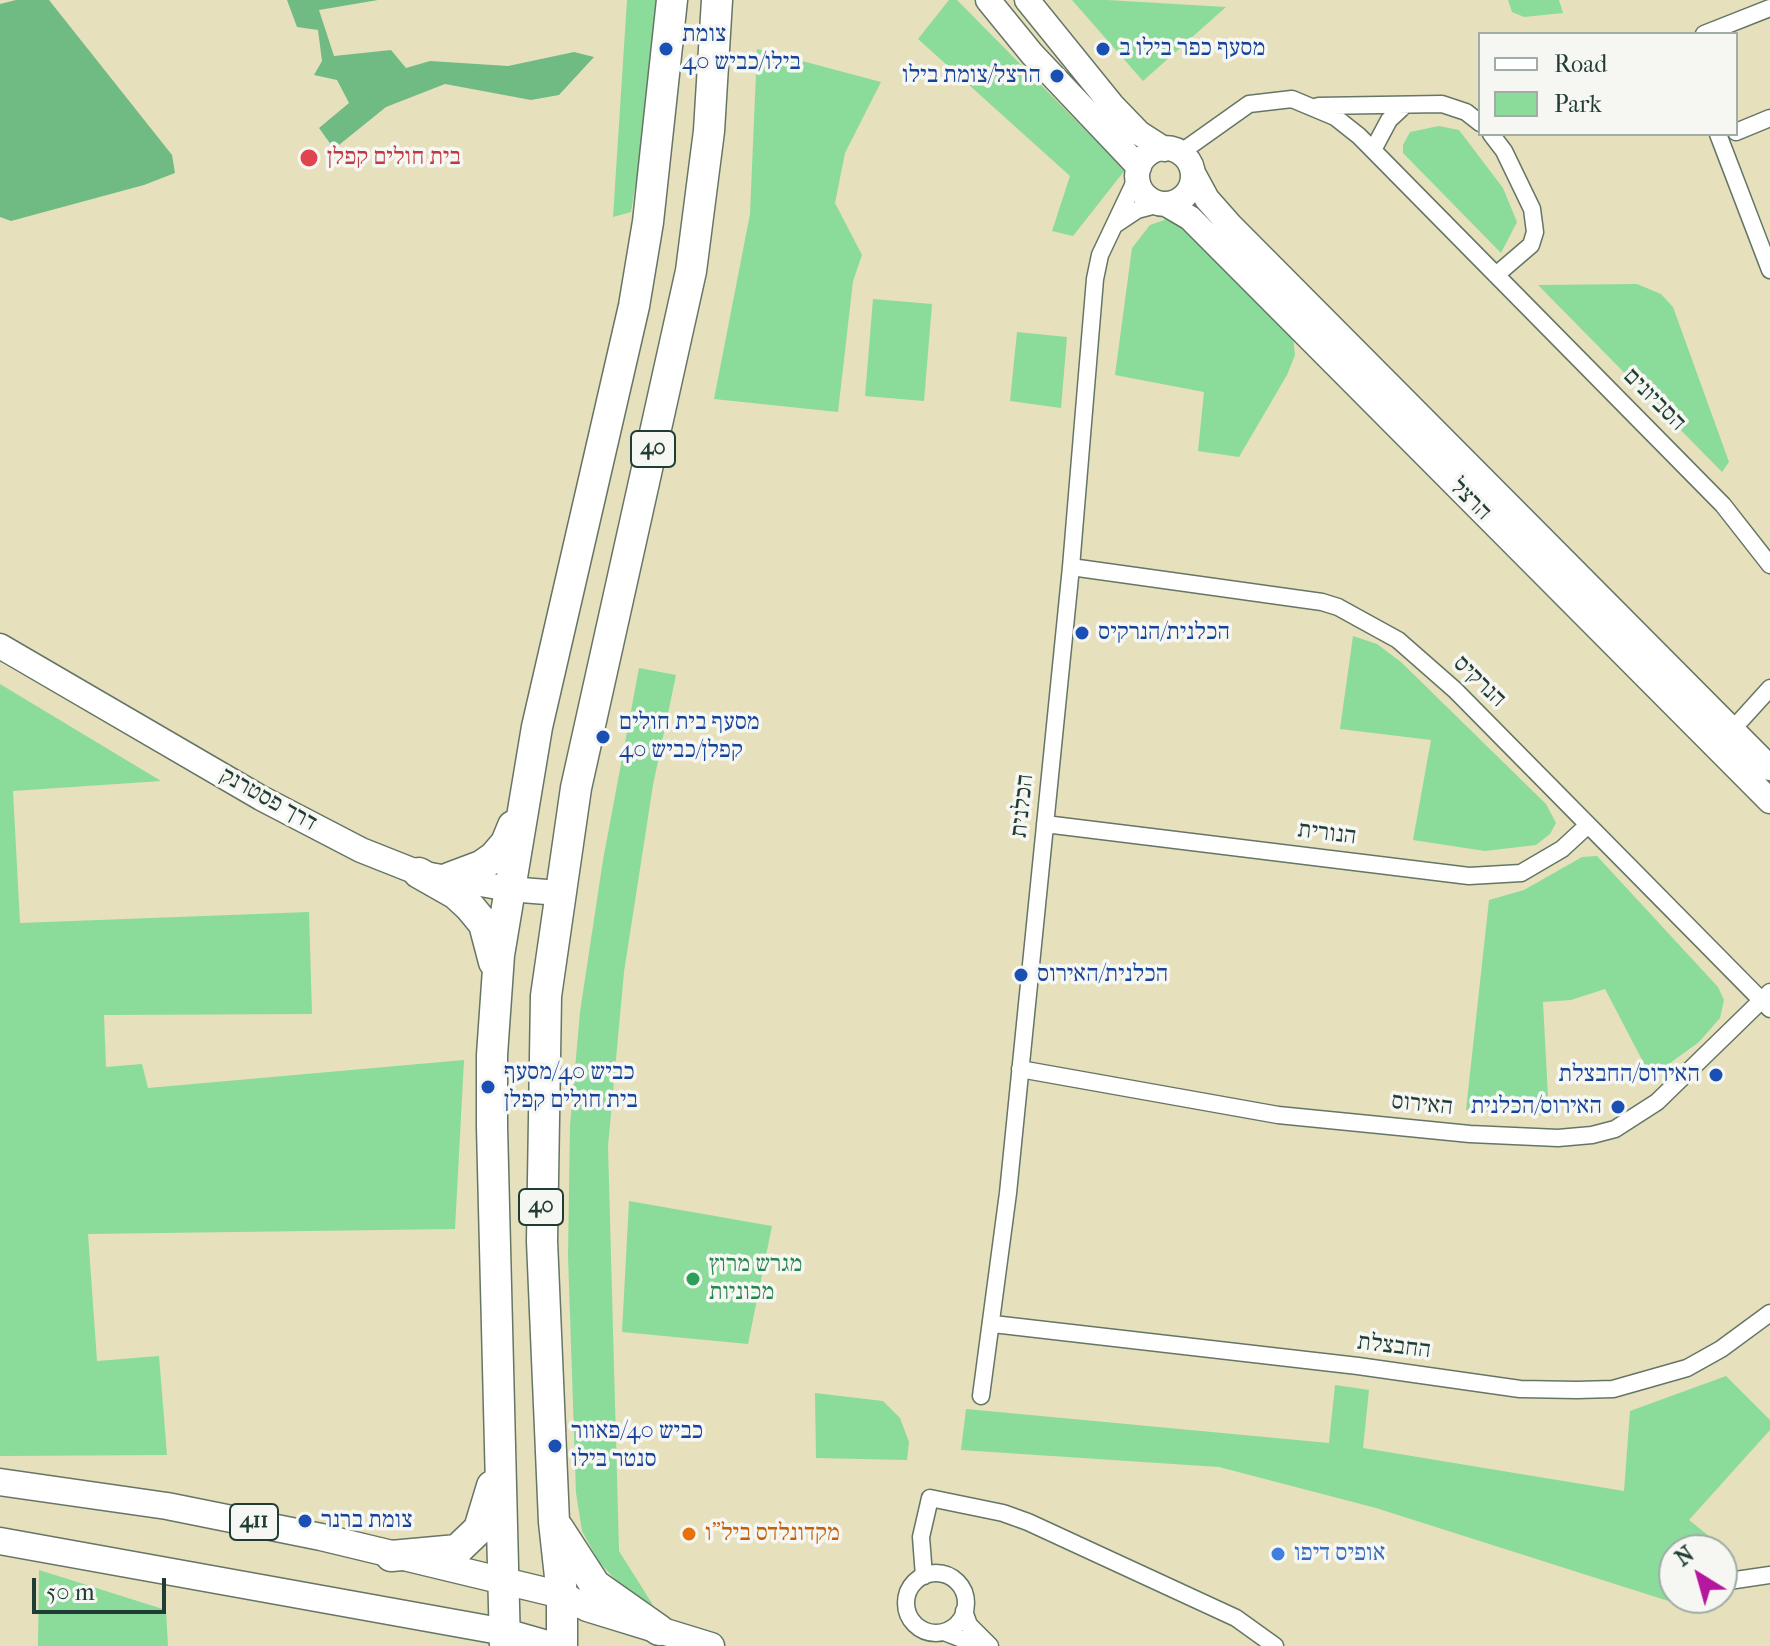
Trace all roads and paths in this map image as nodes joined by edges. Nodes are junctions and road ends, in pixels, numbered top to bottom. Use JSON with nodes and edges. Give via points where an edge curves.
{"nodes":[{"id":1,"x":672,"y":0,"type":"edge"},
{"id":2,"x":717,"y":0,"type":"edge"},
{"id":3,"x":988,"y":0,"type":"edge"},
{"id":4,"x":1027,"y":0,"type":"edge"},
{"id":5,"x":1044,"y":0,"type":"edge"},
{"id":6,"x":1770,"y":8,"type":"edge"},
{"id":7,"x":1046,"y":27,"type":"junction"},
{"id":8,"x":1709,"y":32,"type":"edge"},
{"id":9,"x":1405,"y":105,"type":"junction"},
{"id":10,"x":1314,"y":106,"type":"junction"},
{"id":11,"x":1770,"y":118,"type":"edge"},
{"id":12,"x":1478,"y":121,"type":"edge"},
{"id":13,"x":1738,"y":130,"type":"edge"},
{"id":14,"x":1493,"y":136,"type":"edge"},
{"id":15,"x":1726,"y":136,"type":"edge"},
{"id":16,"x":1373,"y":150,"type":"junction"},
{"id":17,"x":1172,"y":151,"type":"junction"},
{"id":18,"x":1138,"y":172,"type":"junction"},
{"id":19,"x":1194,"y":175,"type":"junction"},
{"id":20,"x":1163,"y":204,"type":"junction"},
{"id":21,"x":1116,"y":224,"type":"junction"},
{"id":22,"x":1770,"y":270,"type":"edge"},
{"id":23,"x":1496,"y":275,"type":"junction"},
{"id":24,"x":1770,"y":565,"type":"edge"},
{"id":25,"x":1071,"y":567,"type":"junction"},
{"id":26,"x":0,"y":646,"type":"edge"},
{"id":27,"x":1770,"y":688,"type":"edge"},
{"id":28,"x":1732,"y":730,"type":"junction"},
{"id":29,"x":1770,"y":768,"type":"edge"},
{"id":30,"x":524,"y":798,"type":"junction"},
{"id":31,"x":1770,"y":801,"type":"edge"},
{"id":32,"x":1045,"y":824,"type":"junction"},
{"id":33,"x":1588,"y":825,"type":"junction"},
{"id":34,"x":419,"y":873,"type":"junction"},
{"id":35,"x":449,"y":878,"type":"junction"},
{"id":36,"x":509,"y":889,"type":"junction"},
{"id":37,"x":559,"y":893,"type":"junction"},
{"id":38,"x":497,"y":977,"type":"junction"},
{"id":39,"x":1767,"y":1001,"type":"edge"},
{"id":40,"x":1020,"y":1069,"type":"junction"},
{"id":41,"x":1770,"y":1313,"type":"edge"},
{"id":42,"x":993,"y":1324,"type":"junction"},
{"id":43,"x":981,"y":1396,"type":"dead end"},
{"id":44,"x":502,"y":1453,"type":"junction"},
{"id":45,"x":0,"y":1482,"type":"edge"},
{"id":46,"x":554,"y":1522,"type":"junction"},
{"id":47,"x":0,"y":1541,"type":"edge"},
{"id":48,"x":391,"y":1556,"type":"junction"},
{"id":49,"x":1770,"y":1575,"type":"edge"},
{"id":50,"x":924,"y":1576,"type":"junction"},
{"id":51,"x":1738,"y":1580,"type":"edge"},
{"id":52,"x":504,"y":1582,"type":"junction"},
{"id":53,"x":562,"y":1595,"type":"junction"},
{"id":54,"x":964,"y":1611,"type":"junction"},
{"id":55,"x":659,"y":1630,"type":"junction"},
{"id":56,"x":944,"y":1632,"type":"junction"},
{"id":57,"x":505,"y":1639,"type":"edge"},
{"id":58,"x":554,"y":1646,"type":"edge"},
{"id":59,"x":562,"y":1646,"type":"edge"},
{"id":60,"x":711,"y":1646,"type":"edge"},
{"id":61,"x":980,"y":1646,"type":"edge"},
{"id":62,"x":990,"y":1646,"type":"edge"},
{"id":63,"x":1275,"y":1646,"type":"edge"}],
"edges":[{"from":1,"to":30,"type":"highway","number":"40","via":[[634,306]]},
{"from":2,"to":37,"type":"highway","number":"40","via":[[708,146],[691,271],[586,737]]},
{"from":3,"to":18,"type":"street"},
{"from":4,"to":7,"type":"street"},
{"from":5,"to":7,"type":"street"},
{"from":6,"to":8,"type":"street"},
{"from":7,"to":17,"type":"street","via":[[1139,133]]},
{"from":9,"to":10,"type":"street","name":"הסביונים"},
{"from":9,"to":12,"type":"street","name":"הסביונים","via":[[1442,104]]},
{"from":9,"to":16,"type":"street","via":[[1389,120]]},
{"from":10,"to":16,"type":"street","name":"הסביונים"},
{"from":10,"to":17,"type":"street","name":"הסביונים","via":[[1292,99],[1249,104]]},
{"from":11,"to":13,"type":"street"},
{"from":14,"to":23,"type":"street","via":[[1532,209],[1535,232],[1531,245]]},
{"from":15,"to":22,"type":"street"},
{"from":16,"to":23,"type":"street","name":"הסביונים"},
{"from":17,"to":18,"type":"street","via":[[1149,154]]},
{"from":17,"to":19,"type":"street","via":[[1189,161]]},
{"from":18,"to":20,"type":"street","via":[[1144,195]]},
{"from":18,"to":21,"type":"street","name":"הכלנית"},
{"from":19,"to":20,"type":"street","via":[[1189,192]]},
{"from":19,"to":28,"type":"street","name":"הרצל","via":[[1230,225]]},
{"from":20,"to":21,"type":"street","via":[[1137,210]]},
{"from":20,"to":31,"type":"street","name":"הרצל","via":[[1190,218]]},
{"from":21,"to":25,"type":"street","name":"הכלנית","via":[[1095,279]]},
{"from":23,"to":24,"type":"street","name":"הסביונים","via":[[1723,505]]},
{"from":25,"to":32,"type":"street","name":"הכלנית"},
{"from":25,"to":33,"type":"street","name":"הנרקיס","via":[[1338,607],[1398,640]]},
{"from":26,"to":34,"type":"street","name":"דרך פסטרנק","via":[[261,798],[361,850]]},
{"from":27,"to":28,"type":"street"},
{"from":28,"to":29,"type":"street","name":"הרצל"},
{"from":30,"to":35,"type":"highway","via":[[506,843],[494,857]]},
{"from":30,"to":36,"type":"highway","number":"40"},
{"from":32,"to":33,"type":"street","name":"הנורית","via":[[1469,876],[1521,873],[1562,849]]},
{"from":32,"to":40,"type":"street","name":"הכלנית"},
{"from":33,"to":39,"type":"street","name":"הנרקיס"},
{"from":34,"to":35,"type":"street","name":"דרך פסטרנק"},
{"from":34,"to":38,"type":"highway","via":[[456,894],[484,924]]},
{"from":35,"to":36,"type":"street","name":"דרך פסטרנק"},
{"from":36,"to":37,"type":"street","name":"דרך פסטרנק"},
{"from":36,"to":38,"type":"highway","number":"40"},
{"from":37,"to":46,"type":"highway","number":"40","via":[[546,996],[541,1176]]},
{"from":38,"to":44,"type":"highway","number":"40","via":[[492,1127]]},
{"from":39,"to":40,"type":"street","name":"האירוס","via":[[1657,1102],[1615,1129],[1581,1136],[1470,1134],[1278,1115]]},
{"from":40,"to":42,"type":"street","name":"הכלנית"},
{"from":41,"to":42,"type":"street","name":"החבצלת","via":[[1687,1368],[1613,1389],[1577,1390],[1520,1389]]},
{"from":42,"to":43,"type":"street","name":"הכלנית"},
{"from":44,"to":48,"type":"highway","via":[[479,1529],[467,1543],[433,1555]]},
{"from":44,"to":52,"type":"highway","number":"40"},
{"from":45,"to":48,"type":"main road","number":"411","via":[[232,1517]]},
{"from":46,"to":53,"type":"highway","number":"40"},
{"from":46,"to":55,"type":"highway","via":[[595,1585]]},
{"from":47,"to":57,"type":"main road"},
{"from":48,"to":52,"type":"main road","number":"411"},
{"from":49,"to":51,"type":"street"},
{"from":50,"to":54,"type":"street","via":[[942,1574],[958,1584]]},
{"from":50,"to":56,"type":"street","via":[[910,1589],[909,1618],[924,1631]]},
{"from":50,"to":63,"type":"street","via":[[921,1537],[930,1498],[1028,1522],[1236,1618]]},
{"from":52,"to":53,"type":"main road","number":"411"},
{"from":52,"to":57,"type":"highway","number":"40"},
{"from":53,"to":55,"type":"main road","number":"411"},
{"from":53,"to":59,"type":"highway","number":"40"},
{"from":54,"to":56,"type":"street"},
{"from":54,"to":62,"type":"street","via":[[969,1625]]},
{"from":55,"to":60,"type":"main road","number":"411"},
{"from":56,"to":61,"type":"street"},
{"from":57,"to":58,"type":"main road"}]}
